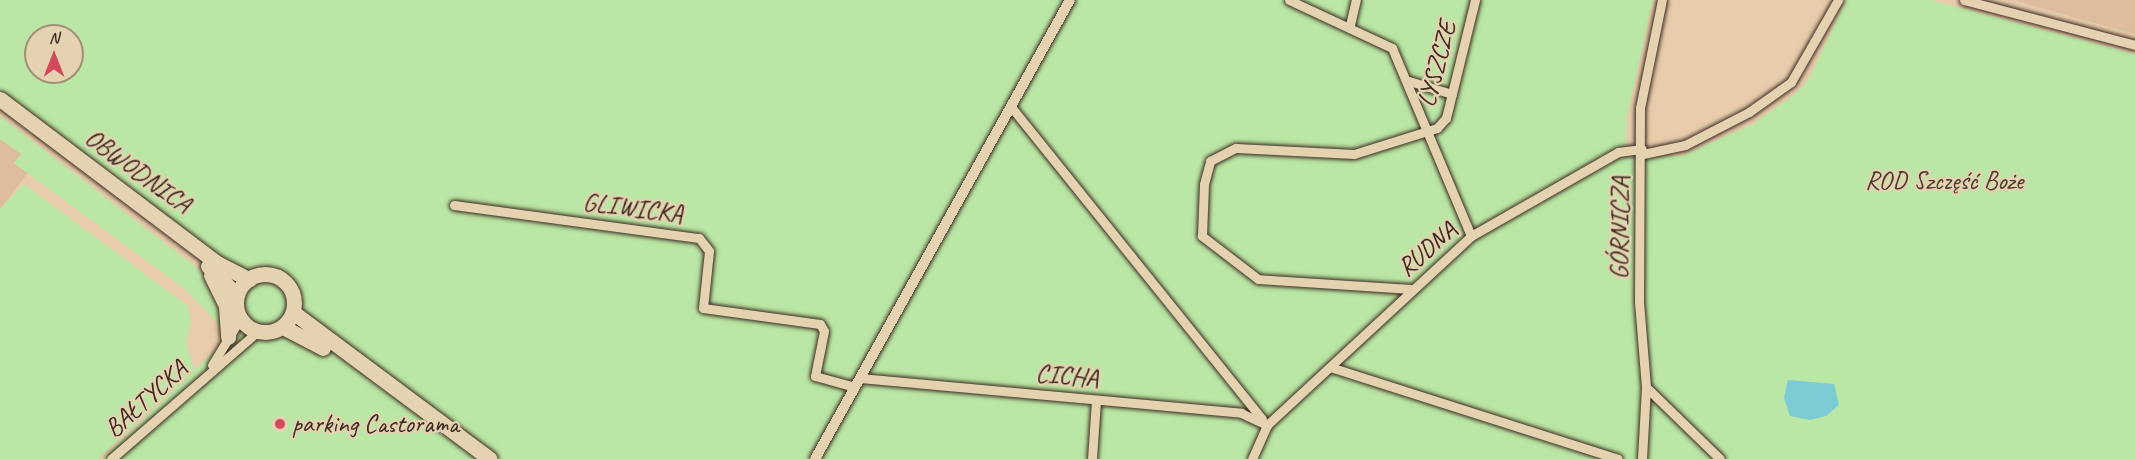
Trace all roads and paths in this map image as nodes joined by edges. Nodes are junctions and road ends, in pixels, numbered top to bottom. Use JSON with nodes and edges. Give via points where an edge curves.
{"nodes":[{"id":1,"x":1070,"y":0,"type":"edge"},
{"id":2,"x":1289,"y":0,"type":"edge"},
{"id":3,"x":1356,"y":0,"type":"edge"},
{"id":4,"x":1475,"y":0,"type":"edge"},
{"id":5,"x":1662,"y":0,"type":"edge"},
{"id":6,"x":1838,"y":0,"type":"edge"},
{"id":7,"x":1964,"y":0,"type":"edge"},
{"id":8,"x":1350,"y":25,"type":"junction"},
{"id":9,"x":2135,"y":45,"type":"edge"},
{"id":10,"x":1409,"y":81,"type":"junction"},
{"id":11,"x":1452,"y":94,"type":"junction"},
{"id":12,"x":0,"y":99,"type":"edge"},
{"id":13,"x":0,"y":108,"type":"edge"},
{"id":14,"x":1012,"y":108,"type":"junction"},
{"id":15,"x":1428,"y":129,"type":"junction"},
{"id":16,"x":1642,"y":151,"type":"junction"},
{"id":17,"x":454,"y":205,"type":"dead end"},
{"id":18,"x":1471,"y":236,"type":"junction"},
{"id":19,"x":203,"y":263,"type":"junction"},
{"id":20,"x":249,"y":279,"type":"junction"},
{"id":21,"x":1411,"y":290,"type":"junction"},
{"id":22,"x":237,"y":295,"type":"junction"},
{"id":23,"x":294,"y":313,"type":"junction"},
{"id":24,"x":240,"y":319,"type":"junction"},
{"id":25,"x":283,"y":327,"type":"junction"},
{"id":26,"x":257,"y":332,"type":"junction"},
{"id":27,"x":228,"y":337,"type":"junction"},
{"id":28,"x":1330,"y":367,"type":"junction"},
{"id":29,"x":209,"y":370,"type":"junction"},
{"id":30,"x":857,"y":382,"type":"junction"},
{"id":31,"x":1646,"y":387,"type":"junction"},
{"id":32,"x":1096,"y":400,"type":"junction"},
{"id":33,"x":1267,"y":425,"type":"junction"},
{"id":34,"x":111,"y":459,"type":"edge"},
{"id":35,"x":478,"y":459,"type":"edge"},
{"id":36,"x":490,"y":459,"type":"edge"},
{"id":37,"x":815,"y":459,"type":"edge"},
{"id":38,"x":1092,"y":459,"type":"edge"},
{"id":39,"x":1252,"y":459,"type":"edge"},
{"id":40,"x":1618,"y":459,"type":"edge"},
{"id":41,"x":1642,"y":459,"type":"edge"},
{"id":42,"x":1719,"y":459,"type":"edge"}],
"edges":[{"from":1,"to":14,"type":"street"},
{"from":2,"to":8,"type":"street"},
{"from":3,"to":8,"type":"street"},
{"from":4,"to":11,"type":"street","name":"LYSZCZE"},
{"from":5,"to":16,"type":"street","name":"GÓRNICZA","via":[[1640,108]]},
{"from":6,"to":16,"type":"street","name":"RUDNA","via":[[1791,82],[1749,112],[1685,145]]},
{"from":7,"to":9,"type":"street"},
{"from":8,"to":10,"type":"street","via":[[1392,48]]},
{"from":10,"to":11,"type":"street"},
{"from":10,"to":15,"type":"street"},
{"from":11,"to":15,"type":"street","name":"LYSZCZE","via":[[1443,124]]},
{"from":12,"to":20,"type":"highway","name":"OBWODNICA","via":[[217,262]]},
{"from":13,"to":19,"type":"highway","name":"OBWODNICA"},
{"from":14,"to":30,"type":"street"},
{"from":14,"to":33,"type":"street"},
{"from":15,"to":18,"type":"street"},
{"from":15,"to":21,"type":"street","via":[[1354,154],[1257,147],[1222,151],[1207,171],[1200,216],[1200,231],[1208,244],[1258,279]]},
{"from":16,"to":18,"type":"street","name":"RUDNA","via":[[1618,152]]},
{"from":16,"to":31,"type":"street","name":"GÓRNICZA","via":[[1639,301]]},
{"from":17,"to":30,"type":"street","name":"GLIWICKA","via":[[699,238],[709,251],[703,308],[820,324],[824,331],[815,376]]},
{"from":18,"to":21,"type":"street","name":"RUDNA"},
{"from":19,"to":22,"type":"highway","name":"OBWODNICA"},
{"from":19,"to":27,"type":"highway","via":[[222,291]]},
{"from":20,"to":22,"type":"highway"},
{"from":20,"to":23,"type":"highway","via":[[267,274],[284,281],[294,294]]},
{"from":21,"to":28,"type":"street","name":"RUDNA"},
{"from":22,"to":24,"type":"highway"},
{"from":23,"to":25,"type":"highway"},
{"from":23,"to":36,"type":"highway"},
{"from":24,"to":26,"type":"highway"},
{"from":24,"to":27,"type":"street","name":"BAŁTYCKA"},
{"from":25,"to":26,"type":"highway"},
{"from":25,"to":35,"type":"highway","via":[[346,361]]},
{"from":26,"to":29,"type":"street","name":"BAŁTYCKA"},
{"from":27,"to":29,"type":"street","name":"BAŁTYCKA"},
{"from":28,"to":33,"type":"street","name":"RUDNA"},
{"from":28,"to":40,"type":"street"},
{"from":29,"to":34,"type":"street","name":"BAŁTYCKA"},
{"from":30,"to":32,"type":"street","name":"CICHA"},
{"from":30,"to":37,"type":"street"},
{"from":31,"to":41,"type":"street","name":"GÓRNICZA"},
{"from":31,"to":42,"type":"street"},
{"from":32,"to":33,"type":"street","name":"CICHA","via":[[1241,413]]},
{"from":32,"to":38,"type":"street"},
{"from":33,"to":39,"type":"street"}]}
